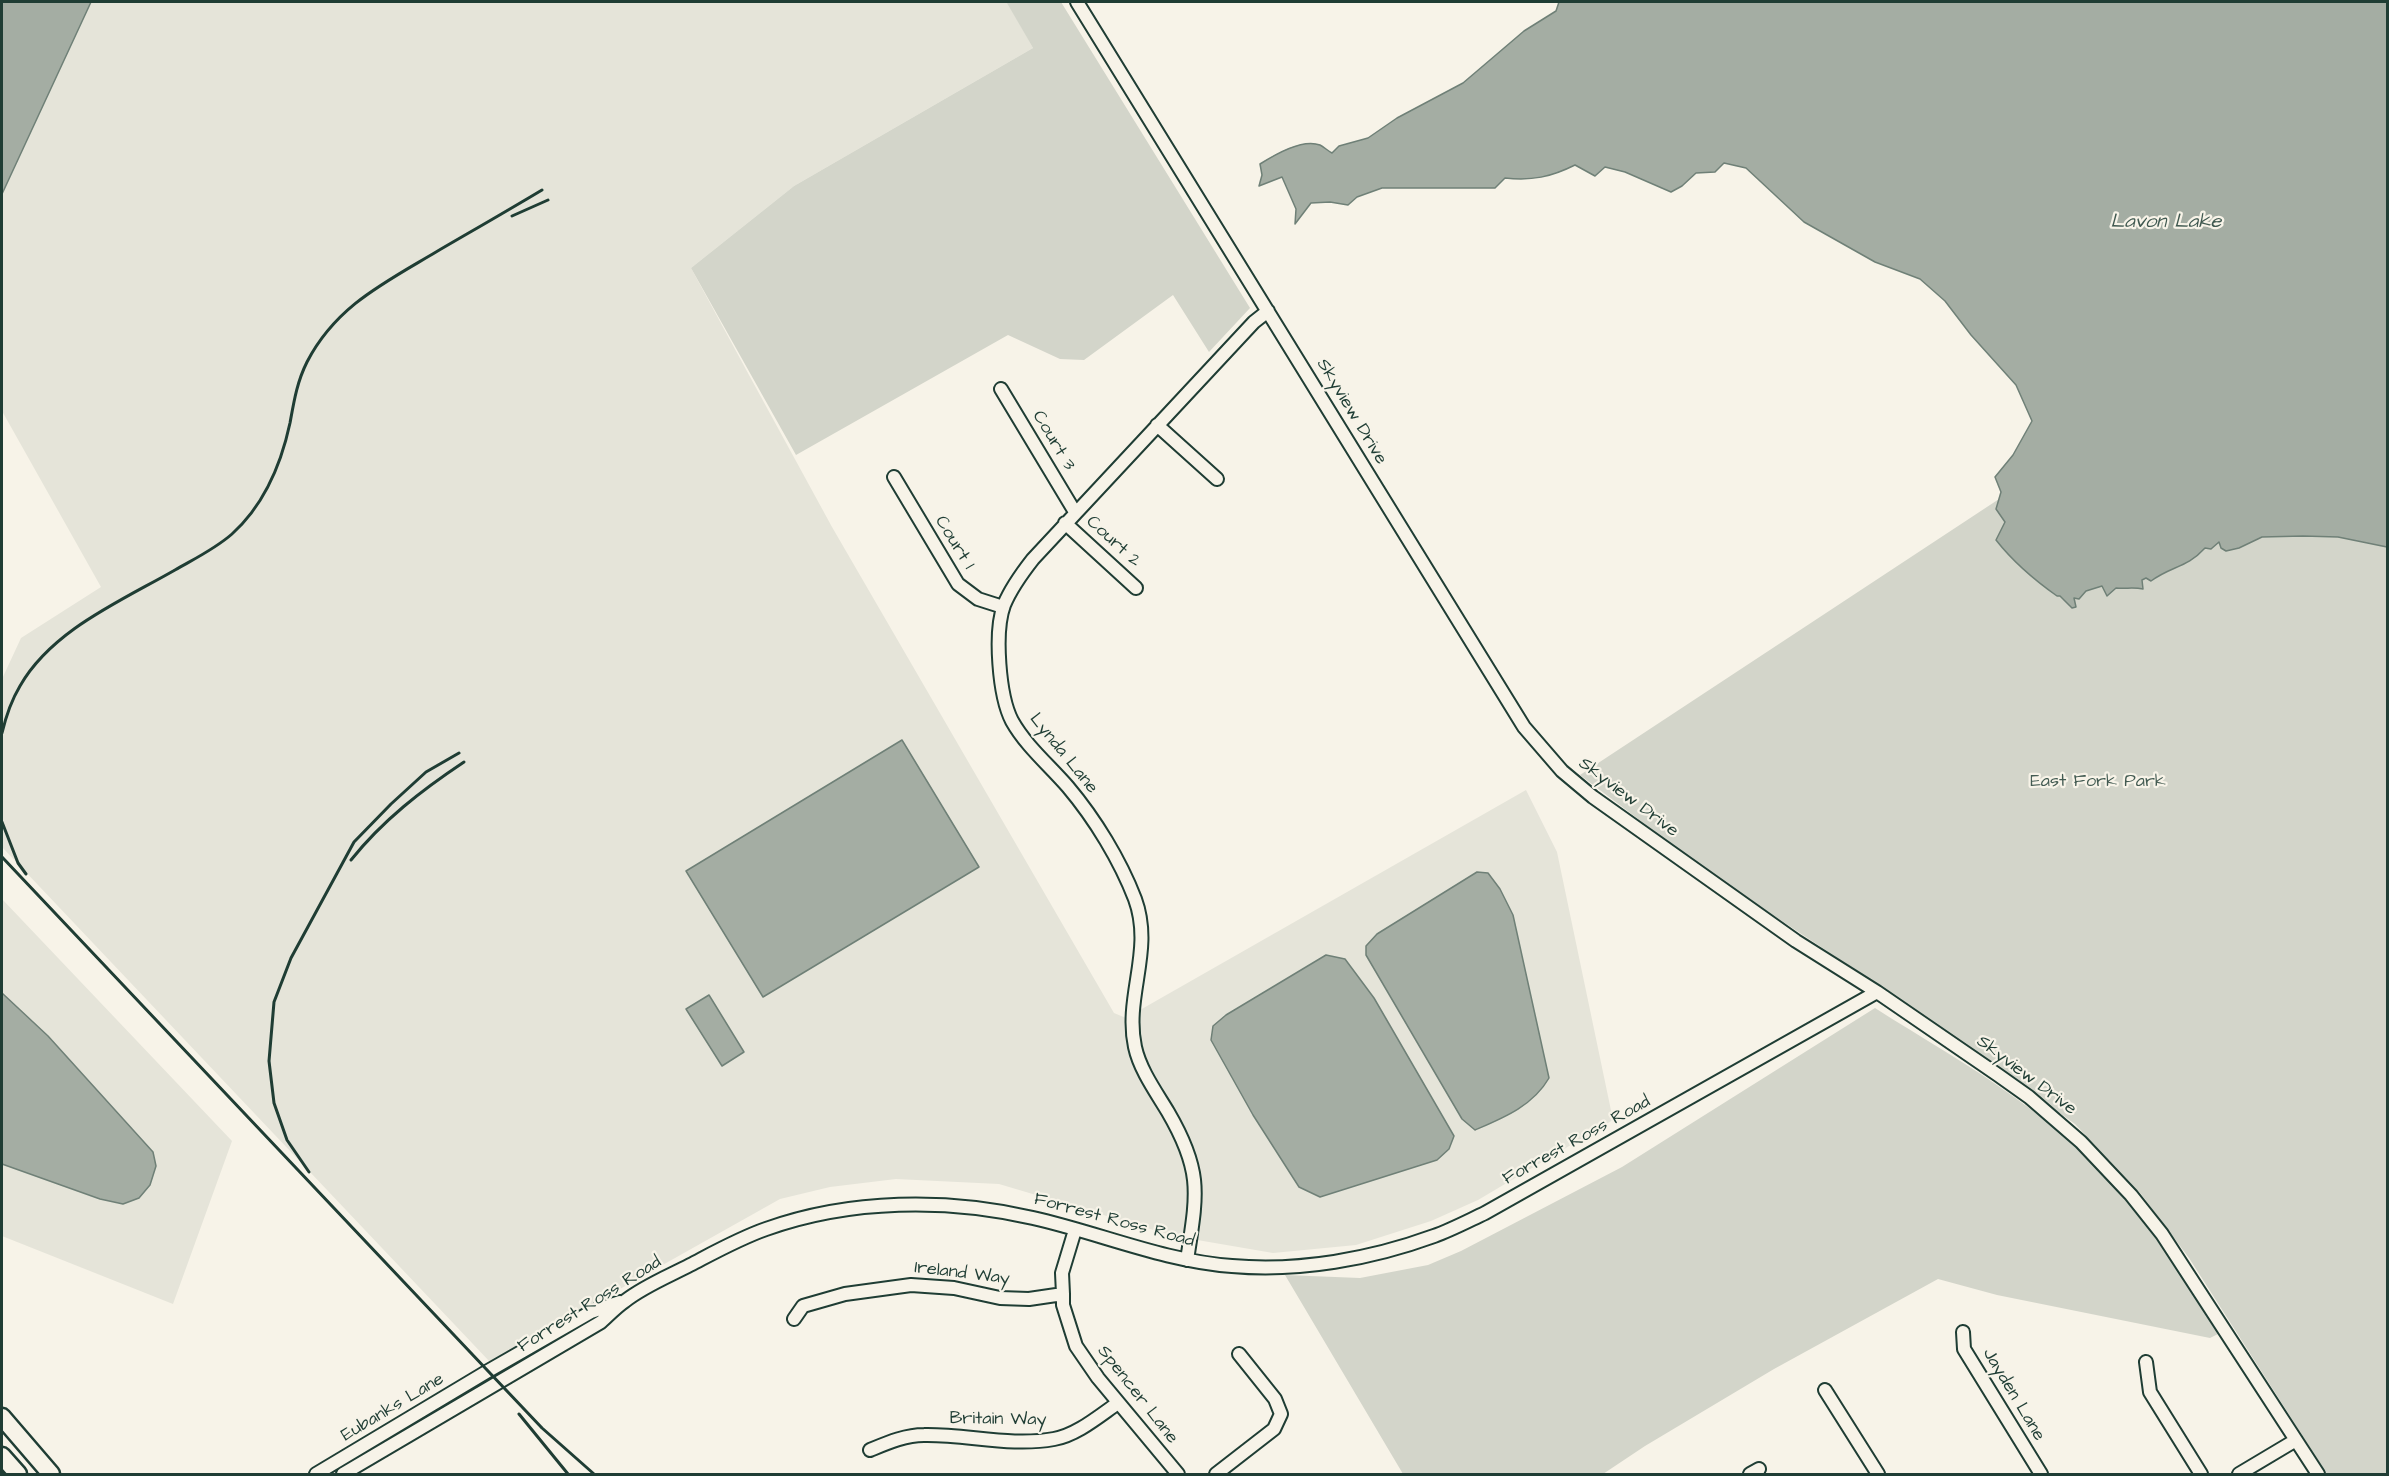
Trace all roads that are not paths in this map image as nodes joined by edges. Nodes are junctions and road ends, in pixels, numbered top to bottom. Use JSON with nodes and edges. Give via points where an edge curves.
{"nodes":[{"id":1,"x":1077,"y":2,"type":"edge"},
{"id":2,"x":1268,"y":311,"type":"junction"},
{"id":3,"x":1001,"y":389,"type":"dead end"},
{"id":4,"x":1157,"y":425,"type":"junction"},
{"id":5,"x":894,"y":477,"type":"dead end"},
{"id":6,"x":1217,"y":479,"type":"dead end"},
{"id":7,"x":1075,"y":512,"type":"junction"},
{"id":8,"x":1065,"y":523,"type":"junction"},
{"id":9,"x":1136,"y":588,"type":"dead end"},
{"id":10,"x":1003,"y":607,"type":"junction"},
{"id":11,"x":1877,"y":992,"type":"junction"},
{"id":12,"x":1076,"y":1230,"type":"junction"},
{"id":13,"x":1187,"y":1260,"type":"junction"},
{"id":14,"x":1062,"y":1294,"type":"junction"},
{"id":15,"x":626,"y":1299,"type":"junction"},
{"id":16,"x":794,"y":1319,"type":"dead end"},
{"id":17,"x":1963,"y":1332,"type":"dead end"},
{"id":18,"x":1239,"y":1354,"type":"dead end"},
{"id":19,"x":2146,"y":1362,"type":"dead end"},
{"id":20,"x":499,"y":1381,"type":"joint"},
{"id":21,"x":1825,"y":1390,"type":"dead end"},
{"id":22,"x":1118,"y":1403,"type":"junction"},
{"id":23,"x":2,"y":1417,"type":"edge"},
{"id":24,"x":2296,"y":1440,"type":"junction"},
{"id":25,"x":870,"y":1450,"type":"dead end"},
{"id":26,"x":2,"y":1456,"type":"edge"},
{"id":27,"x":18,"y":1474,"type":"edge"},
{"id":28,"x":51,"y":1474,"type":"edge"},
{"id":29,"x":316,"y":1474,"type":"edge"},
{"id":30,"x":343,"y":1474,"type":"edge"},
{"id":31,"x":1178,"y":1474,"type":"edge"},
{"id":32,"x":1216,"y":1474,"type":"edge"},
{"id":33,"x":1878,"y":1474,"type":"edge"},
{"id":34,"x":2041,"y":1474,"type":"edge"},
{"id":35,"x":2201,"y":1474,"type":"edge"},
{"id":36,"x":2239,"y":1474,"type":"edge"},
{"id":37,"x":2318,"y":1474,"type":"edge"}],
"edges":[{"from":1,"to":2,"type":"street","name":"Skyview Drive"},
{"from":2,"to":4,"type":"street","name":"Lynda Lane"},
{"from":2,"to":11,"type":"street","name":"Skyview Drive","via":[[1524,727],[1542,750],[1617,814],[1796,941]]},
{"from":3,"to":7,"type":"street","name":"Court 3"},
{"from":4,"to":6,"type":"street"},
{"from":4,"to":7,"type":"street","name":"Lynda Lane"},
{"from":5,"to":10,"type":"street","name":"Court 1","via":[[958,584],[978,599]]},
{"from":7,"to":8,"type":"street","name":"Lynda Lane"},
{"from":8,"to":9,"type":"street","name":"Court 2"},
{"from":8,"to":10,"type":"street","name":"Lynda Lane","via":[[1024,571]]},
{"from":10,"to":13,"type":"street","name":"Lynda Lane","via":[[999,641],[1001,681],[1011,719],[1087,812],[1124,875],[1140,915],[1142,954],[1133,1015],[1136,1048],[1144,1071],[1192,1161],[1196,1198]]},
{"from":11,"to":13,"type":"street","name":"Forrest Ross Road","via":[[1494,1208],[1435,1236],[1325,1263],[1234,1266]]},
{"from":11,"to":24,"type":"street","name":"Skyview Drive","via":[[2028,1097],[2114,1176],[2162,1234]]},
{"from":12,"to":13,"type":"street","name":"Forrest Ross Road"},
{"from":12,"to":14,"type":"street","name":"Spencer Lane","via":[[1062,1273]]},
{"from":12,"to":15,"type":"street","name":"Forrest Ross Road","via":[[991,1209],[944,1205],[840,1210],[755,1233]]},
{"from":14,"to":16,"type":"street","name":"Ireland Way","via":[[1000,1298],[954,1288],[911,1285],[845,1294],[803,1306]]},
{"from":14,"to":22,"type":"street","name":"Spencer Lane","via":[[1076,1346]]},
{"from":15,"to":20,"type":"street","name":"Forrest Ross Road","via":[[601,1322]]},
{"from":15,"to":29,"type":"street","name":"Eubanks Lane","via":[[591,1312]]},
{"from":17,"to":34,"type":"street","name":"Jayden Lane","via":[[1964,1349]]},
{"from":18,"to":32,"type":"street","via":[[1275,1399],[1281,1414],[1274,1429]]},
{"from":19,"to":35,"type":"street","via":[[2150,1392]]},
{"from":20,"to":30,"type":"street","name":"Eubanks Lane"},
{"from":21,"to":33,"type":"street"},
{"from":22,"to":25,"type":"street","name":"Britain Way","via":[[1086,1425],[1055,1439],[1012,1441],[922,1435],[900,1438]]},
{"from":22,"to":31,"type":"street","name":"Spencer Lane"},
{"from":23,"to":28,"type":"main road"},
{"from":24,"to":36,"type":"street"},
{"from":24,"to":37,"type":"street","name":"Skyview Drive"},
{"from":26,"to":27,"type":"main road"}]}
